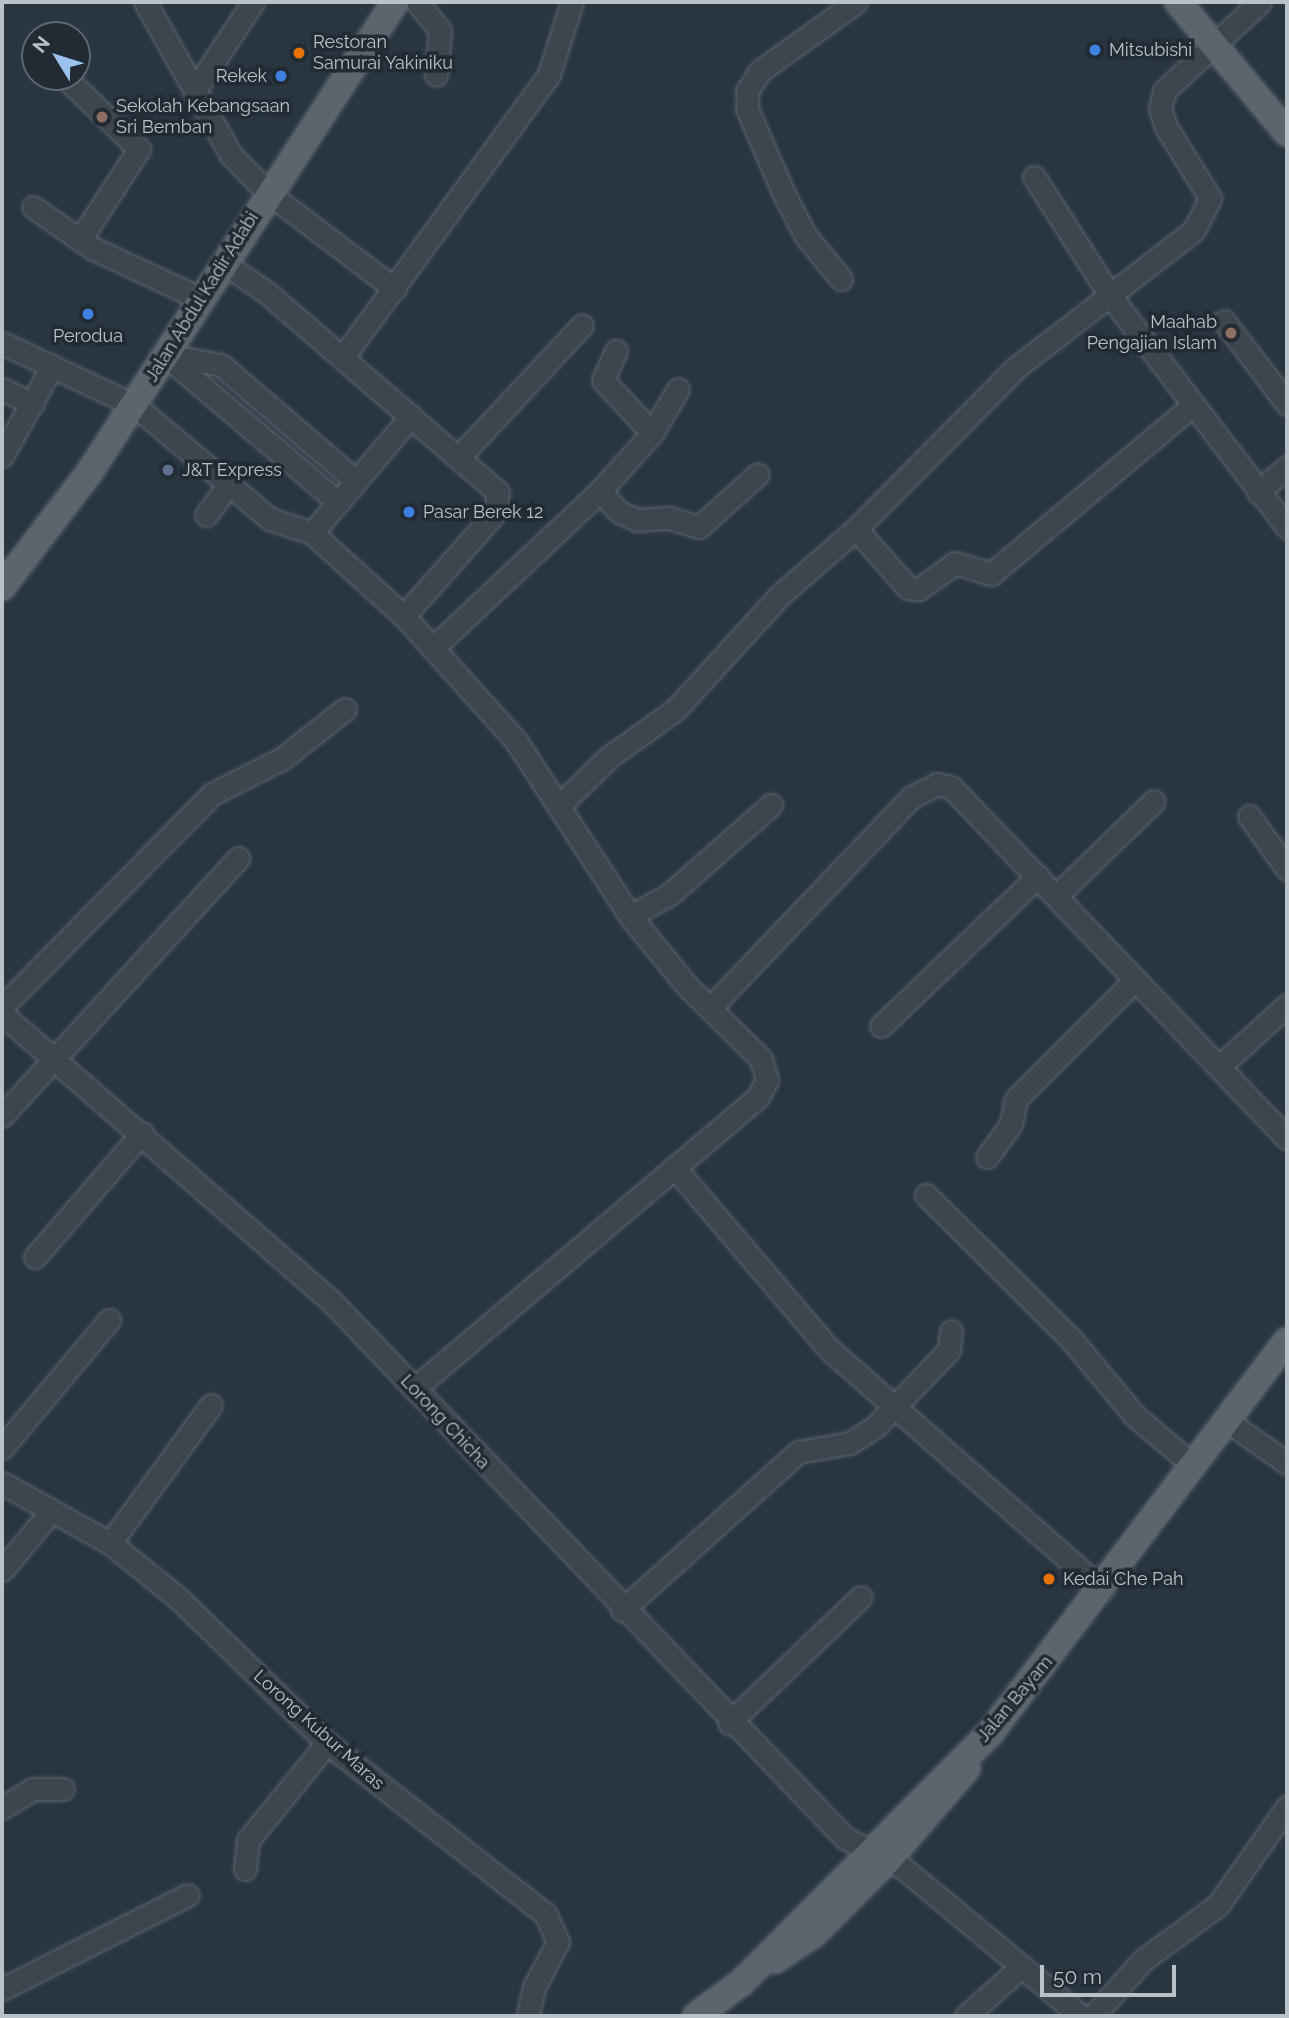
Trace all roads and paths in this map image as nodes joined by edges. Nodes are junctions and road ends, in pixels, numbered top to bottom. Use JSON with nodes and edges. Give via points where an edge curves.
{"nodes":[{"id":1,"x":146,"y":2,"type":"edge"},
{"id":2,"x":253,"y":2,"type":"edge"},
{"id":3,"x":395,"y":2,"type":"edge"},
{"id":4,"x":417,"y":2,"type":"edge"},
{"id":5,"x":572,"y":2,"type":"edge"},
{"id":6,"x":856,"y":2,"type":"edge"},
{"id":7,"x":1178,"y":2,"type":"edge"},
{"id":8,"x":1260,"y":2,"type":"edge"},
{"id":9,"x":834,"y":7,"type":"edge"},
{"id":10,"x":1214,"y":41,"type":"junction"},
{"id":11,"x":436,"y":75,"type":"dead end"},
{"id":12,"x":195,"y":90,"type":"junction"},
{"id":13,"x":79,"y":91,"type":"edge"},
{"id":14,"x":1287,"y":133,"type":"edge"},
{"id":15,"x":1034,"y":177,"type":"dead end"},
{"id":16,"x":268,"y":193,"type":"junction"},
{"id":17,"x":33,"y":207,"type":"dead end"},
{"id":18,"x":80,"y":240,"type":"junction"},
{"id":19,"x":222,"y":262,"type":"junction"},
{"id":20,"x":841,"y":279,"type":"dead end"},
{"id":21,"x":395,"y":289,"type":"junction"},
{"id":22,"x":1111,"y":297,"type":"junction"},
{"id":23,"x":199,"y":298,"type":"junction"},
{"id":24,"x":1224,"y":321,"type":"dead end"},
{"id":25,"x":582,"y":326,"type":"dead end"},
{"id":26,"x":2,"y":343,"type":"edge"},
{"id":27,"x":616,"y":351,"type":"dead end"},
{"id":28,"x":164,"y":355,"type":"junction"},
{"id":29,"x":342,"y":357,"type":"junction"},
{"id":30,"x":52,"y":366,"type":"junction"},
{"id":31,"x":2,"y":389,"type":"edge"},
{"id":32,"x":678,"y":389,"type":"dead end"},
{"id":33,"x":33,"y":404,"type":"junction"},
{"id":34,"x":1287,"y":404,"type":"edge"},
{"id":35,"x":134,"y":405,"type":"junction"},
{"id":36,"x":1194,"y":405,"type":"junction"},
{"id":37,"x":411,"y":416,"type":"junction"},
{"id":38,"x":652,"y":433,"type":"junction"},
{"id":39,"x":2,"y":456,"type":"edge"},
{"id":40,"x":459,"y":457,"type":"junction"},
{"id":41,"x":1287,"y":467,"type":"edge"},
{"id":42,"x":758,"y":474,"type":"dead end"},
{"id":43,"x":356,"y":481,"type":"junction"},
{"id":44,"x":229,"y":484,"type":"junction"},
{"id":45,"x":600,"y":491,"type":"junction"},
{"id":46,"x":1258,"y":492,"type":"junction"},
{"id":47,"x":338,"y":502,"type":"junction"},
{"id":48,"x":206,"y":515,"type":"dead end"},
{"id":49,"x":1287,"y":527,"type":"edge"},
{"id":50,"x":856,"y":530,"type":"junction"},
{"id":51,"x":312,"y":533,"type":"junction"},
{"id":52,"x":2,"y":587,"type":"edge"},
{"id":53,"x":404,"y":616,"type":"junction"},
{"id":54,"x":434,"y":647,"type":"junction"},
{"id":55,"x":345,"y":709,"type":"dead end"},
{"id":56,"x":1154,"y":801,"type":"dead end"},
{"id":57,"x":559,"y":805,"type":"junction"},
{"id":58,"x":771,"y":805,"type":"dead end"},
{"id":59,"x":1249,"y":816,"type":"dead end"},
{"id":60,"x":238,"y":858,"type":"dead end"},
{"id":61,"x":1287,"y":869,"type":"edge"},
{"id":62,"x":1038,"y":876,"type":"junction"},
{"id":63,"x":1056,"y":896,"type":"junction"},
{"id":64,"x":630,"y":916,"type":"junction"},
{"id":65,"x":1134,"y":981,"type":"junction"},
{"id":66,"x":1287,"y":1005,"type":"edge"},
{"id":67,"x":2,"y":1007,"type":"edge"},
{"id":68,"x":711,"y":1007,"type":"junction"},
{"id":69,"x":2,"y":1014,"type":"edge"},
{"id":70,"x":881,"y":1026,"type":"dead end"},
{"id":71,"x":54,"y":1058,"type":"junction"},
{"id":72,"x":1220,"y":1066,"type":"junction"},
{"id":73,"x":2,"y":1116,"type":"edge"},
{"id":74,"x":142,"y":1133,"type":"junction"},
{"id":75,"x":1287,"y":1138,"type":"edge"},
{"id":76,"x":986,"y":1157,"type":"dead end"},
{"id":77,"x":674,"y":1167,"type":"junction"},
{"id":78,"x":926,"y":1195,"type":"dead end"},
{"id":79,"x":34,"y":1257,"type":"dead end"},
{"id":80,"x":109,"y":1320,"type":"dead end"},
{"id":81,"x":951,"y":1331,"type":"dead end"},
{"id":82,"x":1287,"y":1341,"type":"edge"},
{"id":83,"x":414,"y":1389,"type":"junction"},
{"id":84,"x":211,"y":1405,"type":"dead end"},
{"id":85,"x":891,"y":1410,"type":"junction"},
{"id":86,"x":1227,"y":1421,"type":"junction"},
{"id":87,"x":2,"y":1448,"type":"edge"},
{"id":88,"x":1287,"y":1463,"type":"edge"},
{"id":89,"x":1194,"y":1465,"type":"junction"},
{"id":90,"x":2,"y":1483,"type":"edge"},
{"id":91,"x":49,"y":1514,"type":"junction"},
{"id":92,"x":110,"y":1543,"type":"junction"},
{"id":93,"x":2,"y":1570,"type":"edge"},
{"id":94,"x":1103,"y":1590,"type":"junction"},
{"id":95,"x":862,"y":1597,"type":"dead end"},
{"id":96,"x":622,"y":1610,"type":"junction"},
{"id":97,"x":729,"y":1723,"type":"junction"},
{"id":98,"x":327,"y":1743,"type":"junction"},
{"id":99,"x":62,"y":1789,"type":"dead end"},
{"id":100,"x":1287,"y":1807,"type":"edge"},
{"id":101,"x":2,"y":1808,"type":"edge"},
{"id":102,"x":878,"y":1855,"type":"junction"},
{"id":103,"x":245,"y":1869,"type":"dead end"},
{"id":104,"x":188,"y":1895,"type":"dead end"},
{"id":105,"x":1021,"y":1967,"type":"junction"},
{"id":106,"x":2,"y":1989,"type":"edge"},
{"id":107,"x":528,"y":2016,"type":"edge"},
{"id":108,"x":696,"y":2016,"type":"edge"},
{"id":109,"x":966,"y":2016,"type":"edge"},
{"id":110,"x":1081,"y":2016,"type":"edge"},
{"id":111,"x":1093,"y":2016,"type":"edge"}],
"edges":[{"from":1,"to":12,"type":"street"},
{"from":2,"to":12,"type":"street"},
{"from":3,"to":16,"type":"main road","name":"Jalan Abdul Kadir Adabi"},
{"from":4,"to":11,"type":"street","via":[[440,30]]},
{"from":5,"to":21,"type":"street","via":[[549,74]]},
{"from":6,"to":9,"type":"street"},
{"from":7,"to":10,"type":"main road"},
{"from":8,"to":10,"type":"street"},
{"from":9,"to":20,"type":"street","via":[[760,71],[747,91],[747,109],[805,234]]},
{"from":10,"to":14,"type":"main road"},
{"from":10,"to":22,"type":"street","via":[[1176,75],[1160,109],[1205,183],[1207,213]]},
{"from":12,"to":16,"type":"street","via":[[229,153]]},
{"from":13,"to":18,"type":"street","via":[[139,149]]},
{"from":15,"to":22,"type":"street"},
{"from":16,"to":19,"type":"main road","name":"Jalan Abdul Kadir Adabi"},
{"from":16,"to":21,"type":"street"},
{"from":17,"to":18,"type":"street"},
{"from":18,"to":23,"type":"street"},
{"from":19,"to":23,"type":"main road","name":"Jalan Abdul Kadir Adabi"},
{"from":19,"to":29,"type":"street"},
{"from":21,"to":29,"type":"street"},
{"from":22,"to":36,"type":"street"},
{"from":22,"to":50,"type":"street","via":[[1017,367]]},
{"from":23,"to":28,"type":"main road","name":"Jalan Abdul Kadir Adabi"},
{"from":24,"to":34,"type":"street"},
{"from":25,"to":40,"type":"street"},
{"from":26,"to":30,"type":"street"},
{"from":27,"to":38,"type":"street","via":[[603,380]]},
{"from":28,"to":35,"type":"main road","name":"Jalan Abdul Kadir Adabi"},
{"from":28,"to":43,"type":"street","via":[[221,365]]},
{"from":28,"to":47,"type":"street"},
{"from":29,"to":37,"type":"street"},
{"from":30,"to":33,"type":"street"},
{"from":30,"to":35,"type":"street"},
{"from":31,"to":33,"type":"street"},
{"from":32,"to":38,"type":"street"},
{"from":33,"to":39,"type":"street"},
{"from":35,"to":44,"type":"street"},
{"from":35,"to":52,"type":"main road","name":"Jalan Abdul Kadir Adabi"},
{"from":36,"to":46,"type":"street"},
{"from":36,"to":50,"type":"street","via":[[991,574],[955,563],[919,589],[908,588]]},
{"from":37,"to":40,"type":"street"},
{"from":37,"to":43,"type":"street"},
{"from":38,"to":45,"type":"street"},
{"from":40,"to":53,"type":"street","via":[[493,486],[499,507]]},
{"from":41,"to":46,"type":"street"},
{"from":42,"to":45,"type":"street","via":[[699,527],[669,518],[637,520],[619,512]]},
{"from":43,"to":47,"type":"street"},
{"from":44,"to":48,"type":"street"},
{"from":44,"to":51,"type":"street","via":[[270,519]]},
{"from":45,"to":54,"type":"street"},
{"from":46,"to":49,"type":"street"},
{"from":47,"to":51,"type":"street"},
{"from":50,"to":57,"type":"street","via":[[780,595],[675,710],[618,750]]},
{"from":51,"to":53,"type":"street"},
{"from":53,"to":54,"type":"street"},
{"from":54,"to":57,"type":"street","via":[[516,741]]},
{"from":55,"to":67,"type":"street","via":[[283,758],[212,794]]},
{"from":56,"to":63,"type":"street"},
{"from":57,"to":64,"type":"street"},
{"from":58,"to":64,"type":"street","via":[[670,894]]},
{"from":59,"to":61,"type":"street"},
{"from":60,"to":71,"type":"street"},
{"from":62,"to":63,"type":"street"},
{"from":62,"to":68,"type":"street","via":[[951,787],[924,788]]},
{"from":62,"to":70,"type":"street"},
{"from":63,"to":65,"type":"street"},
{"from":64,"to":68,"type":"street"},
{"from":65,"to":72,"type":"street"},
{"from":65,"to":76,"type":"street","via":[[1016,1099],[1011,1124]]},
{"from":66,"to":72,"type":"street"},
{"from":68,"to":77,"type":"street","via":[[761,1059],[767,1080],[758,1097]]},
{"from":69,"to":71,"type":"street","name":"Lorong Chicha"},
{"from":71,"to":73,"type":"street"},
{"from":71,"to":74,"type":"street","name":"Lorong Chicha"},
{"from":72,"to":75,"type":"street"},
{"from":74,"to":79,"type":"street"},
{"from":74,"to":83,"type":"street","name":"Lorong Chicha","via":[[333,1303]]},
{"from":77,"to":83,"type":"street"},
{"from":77,"to":85,"type":"street","via":[[830,1350]]},
{"from":78,"to":89,"type":"street","via":[[1070,1338],[1135,1416]]},
{"from":80,"to":87,"type":"street"},
{"from":81,"to":85,"type":"street","via":[[949,1349]]},
{"from":82,"to":86,"type":"main road","name":"Jalan Bayam"},
{"from":83,"to":96,"type":"street","name":"Lorong Chicha"},
{"from":84,"to":92,"type":"street"},
{"from":85,"to":94,"type":"street"},
{"from":85,"to":96,"type":"street","via":[[850,1443],[798,1452],[770,1472]]},
{"from":86,"to":88,"type":"street"},
{"from":86,"to":89,"type":"main road","name":"Jalan Bayam"},
{"from":89,"to":94,"type":"main road","name":"Jalan Bayam"},
{"from":90,"to":91,"type":"street","name":"Lorong Kubur Maras"},
{"from":91,"to":92,"type":"street","name":"Lorong Kubur Maras"},
{"from":91,"to":93,"type":"street"},
{"from":92,"to":98,"type":"street","name":"Lorong Kubur Maras","via":[[178,1598]]},
{"from":94,"to":102,"type":"main road","name":"Jalan Bayam","via":[[991,1732],[951,1793]]},
{"from":95,"to":97,"type":"street"},
{"from":96,"to":97,"type":"street","name":"Lorong Chicha"},
{"from":97,"to":102,"type":"street","name":"Lorong Chicha","via":[[845,1838]]},
{"from":98,"to":103,"type":"street","via":[[248,1840]]},
{"from":98,"to":107,"type":"street","name":"Lorong Kubur Maras","via":[[554,1924],[556,1950],[534,1987]]},
{"from":99,"to":101,"type":"street","via":[[33,1789]]},
{"from":100,"to":111,"type":"street","via":[[1218,1905],[1151,1952]]},
{"from":102,"to":105,"type":"street","name":"Lorong Chicha"},
{"from":102,"to":108,"type":"main road","via":[[741,1982]]},
{"from":104,"to":106,"type":"street"},
{"from":105,"to":109,"type":"street"},
{"from":105,"to":110,"type":"street","name":"Lorong Chicha"}]}
